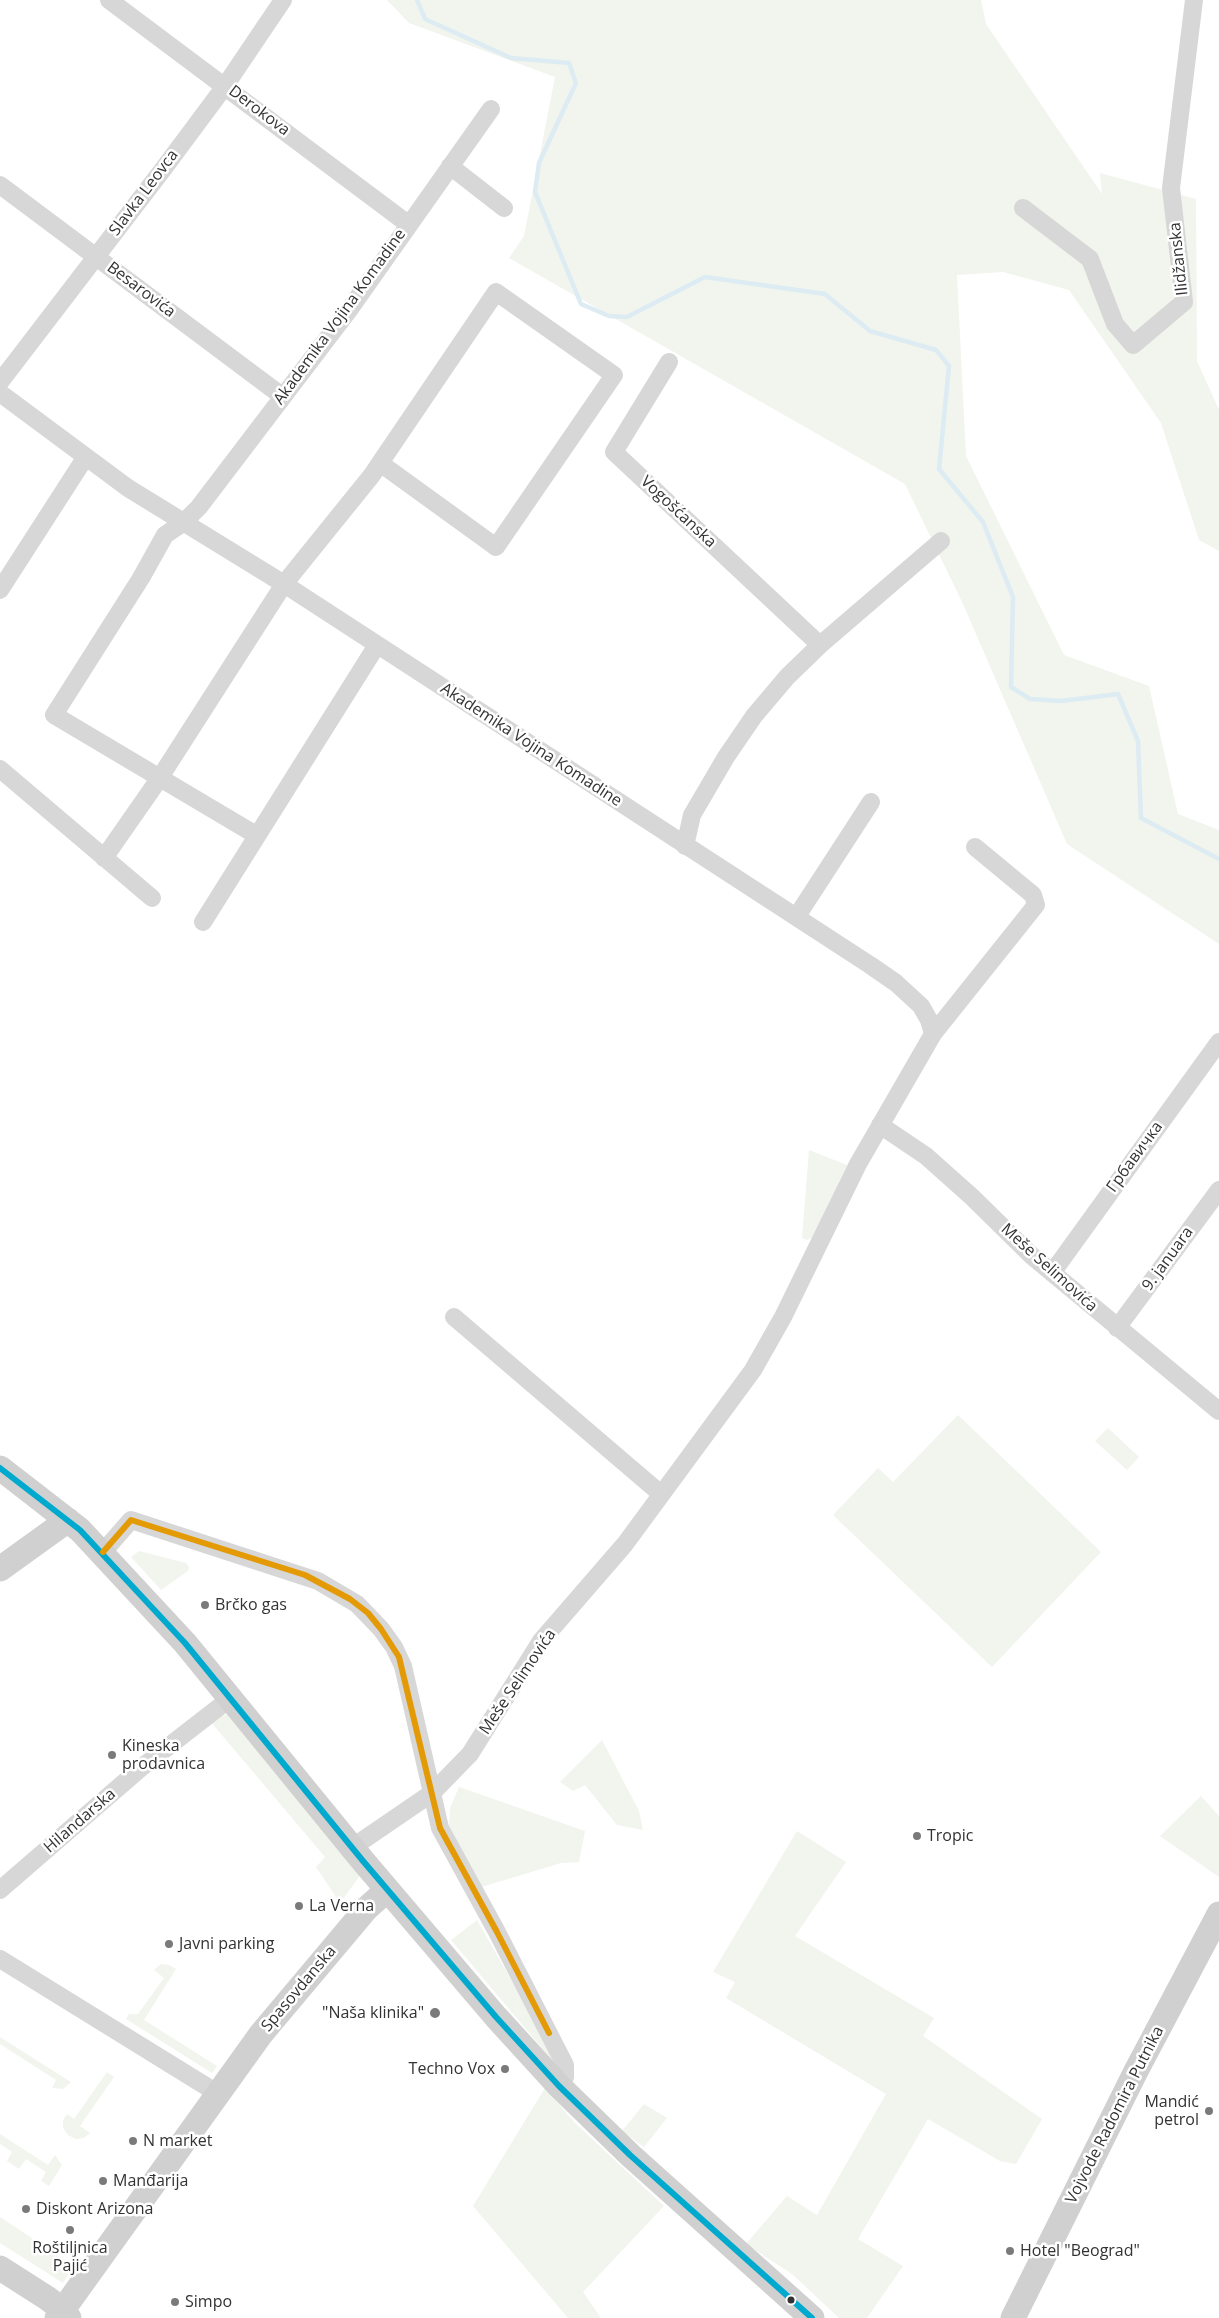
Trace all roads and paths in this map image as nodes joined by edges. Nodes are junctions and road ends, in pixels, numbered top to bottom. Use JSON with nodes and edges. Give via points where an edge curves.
{"nodes":[{"id":1,"x":109,"y":0,"type":"edge"},
{"id":2,"x":283,"y":0,"type":"edge"},
{"id":3,"x":1194,"y":0,"type":"edge"},
{"id":4,"x":225,"y":86,"type":"junction"},
{"id":5,"x":491,"y":109,"type":"dead end"},
{"id":6,"x":450,"y":166,"type":"junction"},
{"id":7,"x":0,"y":185,"type":"edge"},
{"id":8,"x":504,"y":208,"type":"dead end"},
{"id":9,"x":1022,"y":208,"type":"dead end"},
{"id":10,"x":408,"y":224,"type":"junction"},
{"id":11,"x":96,"y":256,"type":"junction"},
{"id":12,"x":669,"y":362,"type":"dead end"},
{"id":13,"x":0,"y":382,"type":"edge"},
{"id":14,"x":0,"y":393,"type":"edge"},
{"id":15,"x":282,"y":396,"type":"junction"},
{"id":16,"x":85,"y":458,"type":"junction"},
{"id":17,"x":380,"y":463,"type":"junction"},
{"id":18,"x":184,"y":522,"type":"junction"},
{"id":19,"x":941,"y":541,"type":"dead end"},
{"id":20,"x":284,"y":584,"type":"junction"},
{"id":21,"x":0,"y":590,"type":"edge"},
{"id":22,"x":377,"y":645,"type":"junction"},
{"id":23,"x":820,"y":645,"type":"junction"},
{"id":24,"x":0,"y":769,"type":"edge"},
{"id":25,"x":159,"y":779,"type":"junction"},
{"id":26,"x":871,"y":802,"type":"dead end"},
{"id":27,"x":256,"y":835,"type":"junction"},
{"id":28,"x":685,"y":846,"type":"junction"},
{"id":29,"x":975,"y":847,"type":"dead end"},
{"id":30,"x":104,"y":858,"type":"junction"},
{"id":31,"x":152,"y":898,"type":"dead end"},
{"id":32,"x":797,"y":916,"type":"junction"},
{"id":33,"x":203,"y":922,"type":"dead end"},
{"id":34,"x":933,"y":1034,"type":"junction"},
{"id":35,"x":1219,"y":1042,"type":"edge"},
{"id":36,"x":880,"y":1125,"type":"junction"},
{"id":37,"x":1219,"y":1190,"type":"edge"},
{"id":38,"x":1052,"y":1272,"type":"junction"},
{"id":39,"x":454,"y":1317,"type":"dead end"},
{"id":40,"x":1117,"y":1328,"type":"junction"},
{"id":41,"x":1219,"y":1411,"type":"edge"},
{"id":42,"x":0,"y":1468,"type":"edge"},
{"id":43,"x":661,"y":1494,"type":"junction"},
{"id":44,"x":68,"y":1520,"type":"junction"},
{"id":45,"x":103,"y":1552,"type":"junction"},
{"id":46,"x":0,"y":1569,"type":"edge"},
{"id":47,"x":232,"y":1697,"type":"junction"},
{"id":48,"x":432,"y":1792,"type":"junction"},
{"id":49,"x":353,"y":1847,"type":"junction"},
{"id":50,"x":0,"y":1890,"type":"edge"},
{"id":51,"x":387,"y":1890,"type":"junction"},
{"id":52,"x":1219,"y":1914,"type":"edge"},
{"id":53,"x":0,"y":1959,"type":"edge"},
{"id":54,"x":559,"y":2086,"type":"junction"},
{"id":55,"x":217,"y":2092,"type":"junction"},
{"id":56,"x":0,"y":2268,"type":"edge"},
{"id":57,"x":63,"y":2315,"type":"edge"},
{"id":58,"x":812,"y":2318,"type":"edge"},
{"id":59,"x":1013,"y":2318,"type":"edge"}],
"edges":[{"from":1,"to":4,"type":"street","name":"Derokova"},
{"from":2,"to":4,"type":"street","name":"Slavka Leovca"},
{"from":3,"to":9,"type":"street","name":"Ilidžanska","via":[[1171,188],[1184,302],[1133,345],[1115,324],[1090,259]]},
{"from":4,"to":10,"type":"street","name":"Derokova"},
{"from":4,"to":11,"type":"street","name":"Slavka Leovca"},
{"from":5,"to":6,"type":"street","name":"Akademika Vojina Komadine"},
{"from":6,"to":8,"type":"street"},
{"from":6,"to":10,"type":"street","name":"Akademika Vojina Komadine"},
{"from":7,"to":11,"type":"street","name":"Besarovića"},
{"from":10,"to":15,"type":"street","name":"Akademika Vojina Komadine","via":[[349,310]]},
{"from":11,"to":13,"type":"street","name":"Slavka Leovca"},
{"from":11,"to":15,"type":"street","name":"Besarovića"},
{"from":12,"to":23,"type":"street","name":"Vogošćanska","via":[[614,452]]},
{"from":14,"to":16,"type":"street","name":"Akademika Vojina Komadine"},
{"from":15,"to":18,"type":"street","name":"Akademika Vojina Komadine","via":[[199,507]]},
{"from":16,"to":18,"type":"street","name":"Akademika Vojina Komadine"},
{"from":16,"to":21,"type":"street"},
{"from":17,"to":17,"type":"street","via":[[496,292],[614,375],[496,547]]},
{"from":17,"to":20,"type":"street"},
{"from":18,"to":20,"type":"street","name":"Akademika Vojina Komadine"},
{"from":18,"to":25,"type":"street","name":"Akademika Vojina Komadine","via":[[165,535],[54,715]]},
{"from":19,"to":23,"type":"street"},
{"from":20,"to":22,"type":"street","name":"Akademika Vojina Komadine"},
{"from":20,"to":25,"type":"street"},
{"from":22,"to":27,"type":"street"},
{"from":22,"to":28,"type":"street","name":"Akademika Vojina Komadine"},
{"from":23,"to":28,"type":"street","via":[[754,716],[726,757],[692,815]]},
{"from":24,"to":30,"type":"street"},
{"from":25,"to":27,"type":"street","name":"Akademika Vojina Komadine"},
{"from":25,"to":30,"type":"street"},
{"from":26,"to":32,"type":"street"},
{"from":27,"to":33,"type":"street"},
{"from":28,"to":32,"type":"street"},
{"from":29,"to":34,"type":"street","name":"Meše Selimovića","via":[[1033,895],[1036,905]]},
{"from":30,"to":31,"type":"street"},
{"from":32,"to":34,"type":"street","via":[[896,983],[921,1006]]},
{"from":34,"to":36,"type":"street","name":"Meše Selimovića"},
{"from":35,"to":38,"type":"street","name":"Грбавичка"},
{"from":36,"to":38,"type":"street","name":"Meše Selimovića","via":[[926,1156]]},
{"from":36,"to":43,"type":"street","name":"Meše Selimovića","via":[[753,1370]]},
{"from":37,"to":40,"type":"street","name":"9. januara"},
{"from":38,"to":40,"type":"street","name":"Meše Selimovića"},
{"from":39,"to":43,"type":"street"},
{"from":40,"to":41,"type":"street","name":"Meše Selimovića"},
{"from":42,"to":44,"type":"street"},
{"from":43,"to":48,"type":"street","name":"Meše Selimovića","via":[[625,1544],[541,1641],[470,1754]]},
{"from":44,"to":45,"type":"street"},
{"from":44,"to":46,"type":"street"},
{"from":45,"to":47,"type":"street"},
{"from":45,"to":48,"type":"street","via":[[131,1520],[305,1575],[357,1604],[381,1629],[399,1657]]},
{"from":47,"to":49,"type":"street"},
{"from":47,"to":50,"type":"street","name":"Hilandarska","via":[[142,1767]]},
{"from":48,"to":49,"type":"street","name":"Meše Selimovića"},
{"from":48,"to":54,"type":"street","via":[[440,1828],[565,2065],[565,2077]]},
{"from":49,"to":51,"type":"street"},
{"from":51,"to":54,"type":"street"},
{"from":51,"to":55,"type":"street","name":"Spasovdanska","via":[[366,1910],[261,2034]]},
{"from":52,"to":59,"type":"street","name":"Vojvode Radomira Putnika"},
{"from":53,"to":55,"type":"street"},
{"from":54,"to":58,"type":"street","via":[[630,2155]]},
{"from":55,"to":57,"type":"street","name":"Spasovdanska"},
{"from":56,"to":57,"type":"street","name":"Spasovdanska"}]}
